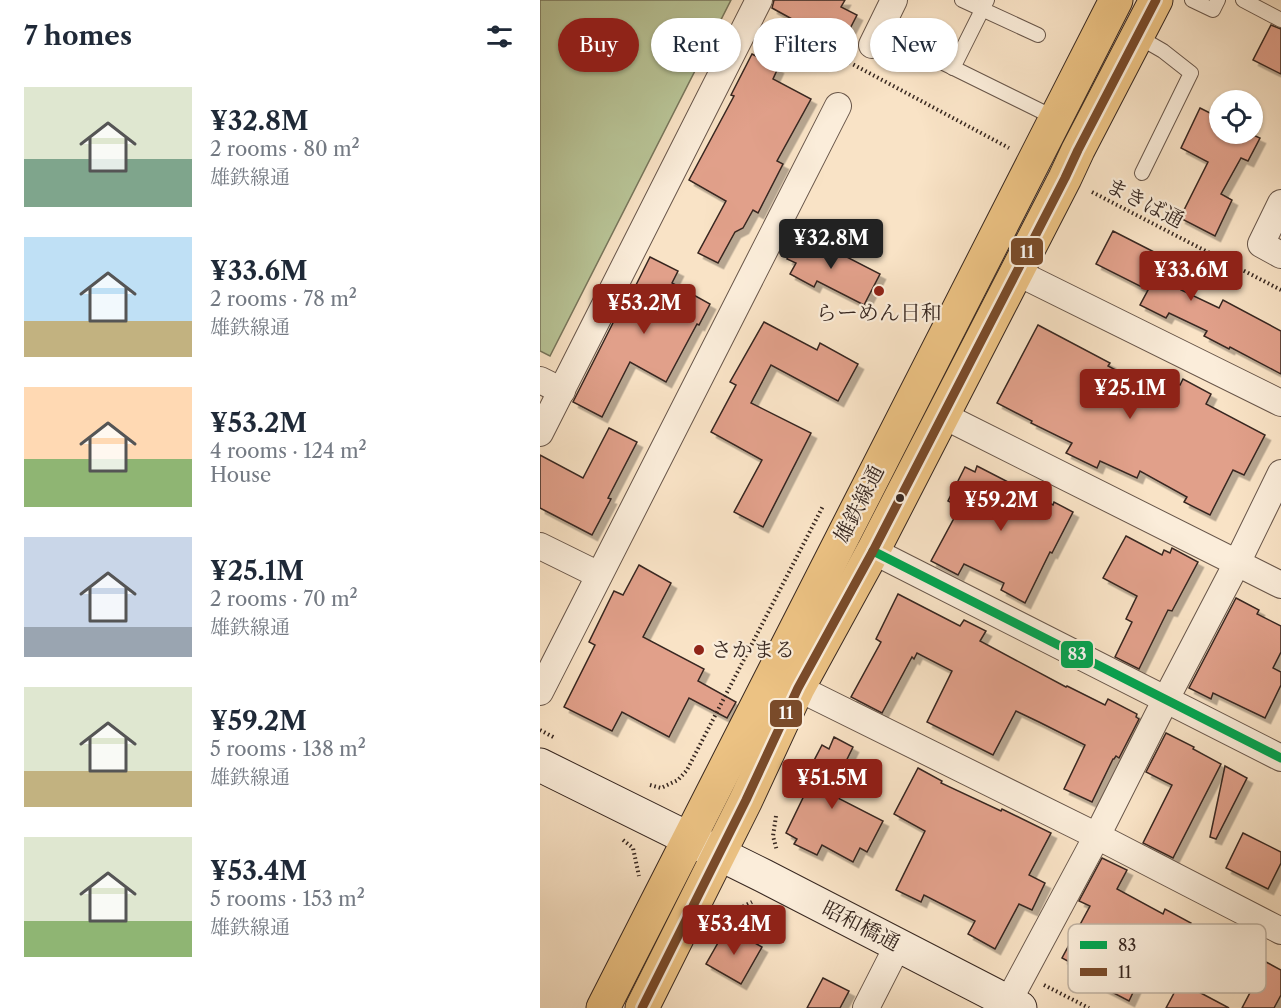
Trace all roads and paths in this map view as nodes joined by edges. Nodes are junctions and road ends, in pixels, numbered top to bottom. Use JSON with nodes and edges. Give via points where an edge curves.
{"nodes":[{"id":1,"x":894,"y":0,"type":"edge"},
{"id":2,"x":962,"y":0,"type":"edge"},
{"id":3,"x":1156,"y":0,"type":"edge"},
{"id":4,"x":1191,"y":0,"type":"edge"},
{"id":5,"x":1218,"y":0,"type":"edge"},
{"id":6,"x":1243,"y":0,"type":"edge"},
{"id":7,"x":1112,"y":1,"type":"edge"},
{"id":8,"x":984,"y":5,"type":"edge"},
{"id":9,"x":756,"y":6,"type":"edge"},
{"id":10,"x":885,"y":18,"type":"edge"},
{"id":11,"x":1281,"y":20,"type":"edge"},
{"id":12,"x":1038,"y":35,"type":"dead end"},
{"id":13,"x":1137,"y":36,"type":"junction"},
{"id":14,"x":958,"y":58,"type":"edge"},
{"id":15,"x":958,"y":70,"type":"edge"},
{"id":16,"x":838,"y":106,"type":"dead end"},
{"id":17,"x":1055,"y":118,"type":"junction"},
{"id":18,"x":1009,"y":148,"type":"dead end"},
{"id":19,"x":1142,"y":173,"type":"dead end"},
{"id":20,"x":1092,"y":192,"type":"dead end"},
{"id":21,"x":1281,"y":203,"type":"edge"},
{"id":22,"x":1281,"y":255,"type":"edge"},
{"id":23,"x":1017,"y":272,"type":"junction"},
{"id":24,"x":1281,"y":290,"type":"edge"},
{"id":25,"x":551,"y":386,"type":"edge"},
{"id":26,"x":1281,"y":403,"type":"edge"},
{"id":27,"x":942,"y":415,"type":"junction"},
{"id":28,"x":540,"y":433,"type":"edge"},
{"id":29,"x":1281,"y":473,"type":"edge"},
{"id":30,"x":540,"y":546,"type":"edge"},
{"id":31,"x":873,"y":551,"type":"junction"},
{"id":32,"x":1238,"y":563,"type":"junction"},
{"id":33,"x":599,"y":575,"type":"junction"},
{"id":34,"x":1281,"y":585,"type":"edge"},
{"id":35,"x":798,"y":688,"type":"junction"},
{"id":36,"x":540,"y":692,"type":"edge"},
{"id":37,"x":1166,"y":699,"type":"junction"},
{"id":38,"x":540,"y":730,"type":"edge"},
{"id":39,"x":550,"y":753,"type":"edge"},
{"id":40,"x":1281,"y":758,"type":"edge"},
{"id":41,"x":687,"y":770,"type":"dead end"},
{"id":42,"x":643,"y":783,"type":"dead end"},
{"id":43,"x":1097,"y":836,"type":"junction"},
{"id":44,"x":689,"y":839,"type":"junction"},
{"id":45,"x":633,"y":848,"type":"dead end"},
{"id":46,"x":719,"y":854,"type":"junction"},
{"id":47,"x":639,"y":877,"type":"dead end"},
{"id":48,"x":751,"y":902,"type":"dead end"},
{"id":49,"x":719,"y":919,"type":"dead end"},
{"id":50,"x":1281,"y":931,"type":"edge"},
{"id":51,"x":897,"y":945,"type":"junction"},
{"id":52,"x":1014,"y":1005,"type":"edge"},
{"id":53,"x":603,"y":1008,"type":"edge"},
{"id":54,"x":642,"y":1008,"type":"edge"},
{"id":55,"x":866,"y":1008,"type":"edge"}],
"edges":[{"from":1,"to":10,"type":"street"},
{"from":2,"to":8,"type":"lane"},
{"from":3,"to":13,"type":"main road","name":"雄鉄線通"},
{"from":4,"to":5,"type":"lane","via":[[1213,10]]},
{"from":6,"to":11,"type":"lane"},
{"from":7,"to":17,"type":"main road","name":"雄鉄線通"},
{"from":8,"to":12,"type":"lane"},
{"from":8,"to":14,"type":"lane"},
{"from":9,"to":18,"type":"path"},
{"from":9,"to":25,"type":"street"},
{"from":13,"to":19,"type":"lane","via":[[1191,73]]},
{"from":13,"to":23,"type":"main road","name":"雄鉄線通"},
{"from":15,"to":17,"type":"lane"},
{"from":16,"to":33,"type":"street"},
{"from":17,"to":44,"type":"main road","name":"雄鉄線通"},
{"from":20,"to":24,"type":"path","name":"まきば通"},
{"from":21,"to":22,"type":"street","via":[[1261,244]]},
{"from":23,"to":26,"type":"street"},
{"from":23,"to":27,"type":"main road","name":"雄鉄線通"},
{"from":25,"to":28,"type":"street"},
{"from":27,"to":31,"type":"main road","name":"雄鉄線通"},
{"from":27,"to":32,"type":"street"},
{"from":29,"to":32,"type":"street"},
{"from":30,"to":33,"type":"street"},
{"from":31,"to":35,"type":"main road","name":"雄鉄線通"},
{"from":31,"to":37,"type":"street"},
{"from":32,"to":34,"type":"street"},
{"from":32,"to":37,"type":"street"},
{"from":33,"to":36,"type":"street"},
{"from":35,"to":43,"type":"street"},
{"from":35,"to":46,"type":"main road","name":"雄鉄線通"},
{"from":37,"to":40,"type":"street"},
{"from":37,"to":43,"type":"street"},
{"from":38,"to":39,"type":"path"},
{"from":39,"to":44,"type":"street","name":"昭和橋通"},
{"from":41,"to":42,"type":"path","via":[[678,780],[661,788]]},
{"from":43,"to":50,"type":"street"},
{"from":43,"to":52,"type":"street"},
{"from":44,"to":46,"type":"street","name":"昭和橋通"},
{"from":44,"to":53,"type":"main road","name":"雄鉄線通"},
{"from":45,"to":47,"type":"path"},
{"from":46,"to":51,"type":"street","name":"昭和橋通"},
{"from":46,"to":54,"type":"main road","name":"雄鉄線通"},
{"from":48,"to":49,"type":"path"},
{"from":51,"to":52,"type":"street","name":"昭和橋通"},
{"from":51,"to":55,"type":"street"}]}
